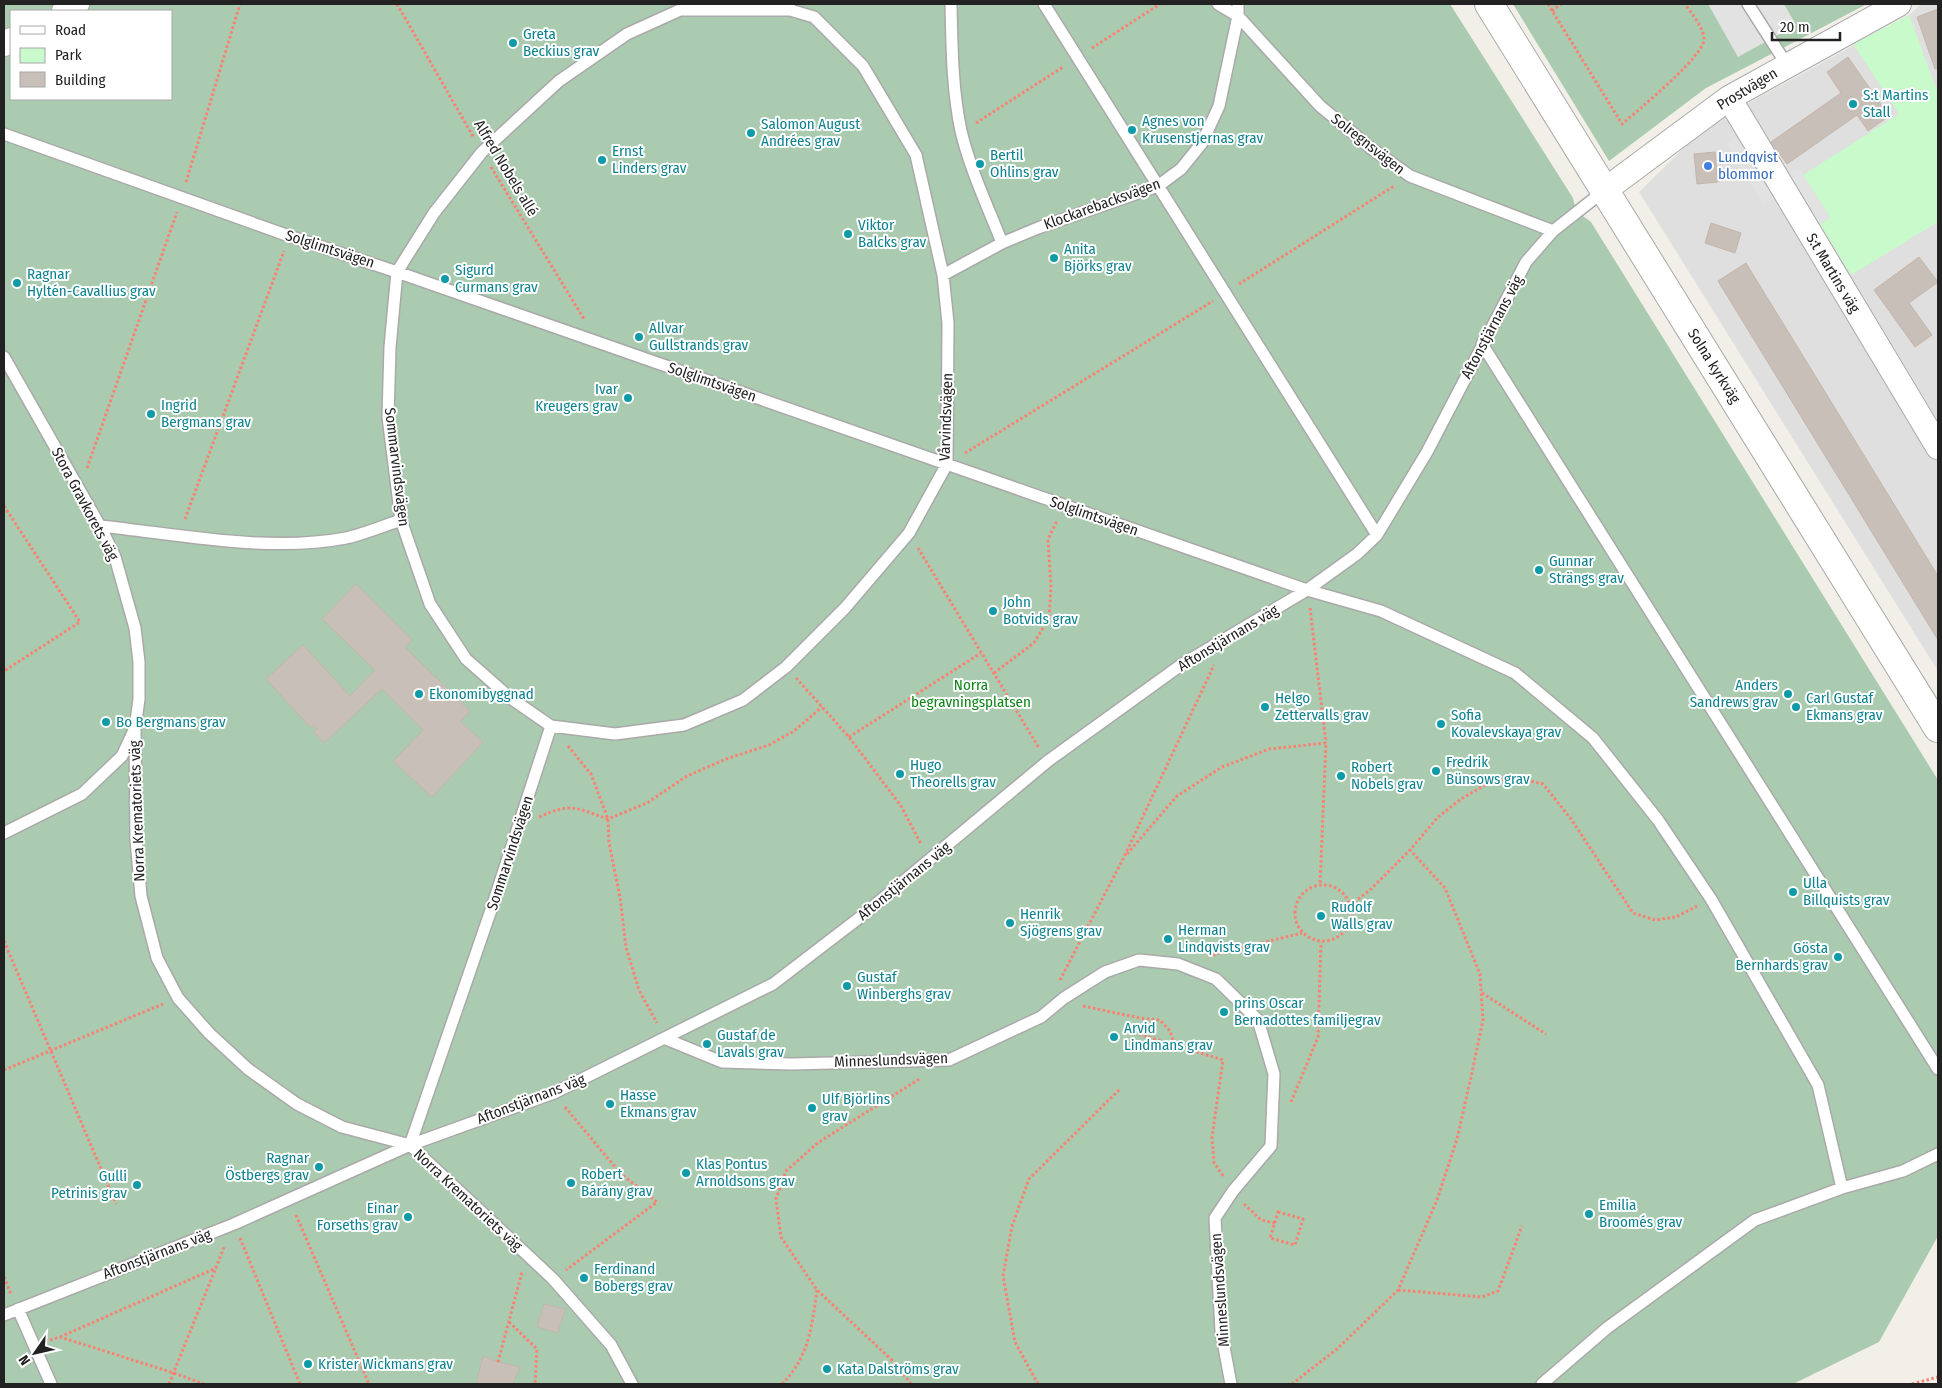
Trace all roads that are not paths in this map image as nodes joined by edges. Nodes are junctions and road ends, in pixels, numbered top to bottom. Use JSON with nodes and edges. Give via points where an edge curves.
{"nodes":[{"id":1,"x":77,"y":4,"type":"edge"},
{"id":2,"x":951,"y":4,"type":"edge"},
{"id":3,"x":1044,"y":4,"type":"edge"},
{"id":4,"x":1218,"y":4,"type":"edge"},
{"id":5,"x":1238,"y":4,"type":"edge"},
{"id":6,"x":1489,"y":4,"type":"edge"},
{"id":7,"x":1748,"y":4,"type":"edge"},
{"id":8,"x":1899,"y":4,"type":"edge"},
{"id":9,"x":789,"y":7,"type":"edge"},
{"id":10,"x":66,"y":10,"type":"edge"},
{"id":11,"x":1238,"y":16,"type":"junction"},
{"id":12,"x":1787,"y":64,"type":"junction"},
{"id":13,"x":1729,"y":98,"type":"junction"},
{"id":14,"x":4,"y":134,"type":"edge"},
{"id":15,"x":1158,"y":186,"type":"junction"},
{"id":16,"x":1604,"y":190,"type":"junction"},
{"id":17,"x":1553,"y":231,"type":"junction"},
{"id":18,"x":1002,"y":243,"type":"junction"},
{"id":19,"x":396,"y":272,"type":"junction"},
{"id":20,"x":942,"y":275,"type":"junction"},
{"id":21,"x":1482,"y":344,"type":"junction"},
{"id":22,"x":4,"y":357,"type":"edge"},
{"id":23,"x":1938,"y":447,"type":"edge"},
{"id":24,"x":947,"y":464,"type":"junction"},
{"id":25,"x":401,"y":520,"type":"junction"},
{"id":26,"x":100,"y":526,"type":"junction"},
{"id":27,"x":1377,"y":535,"type":"junction"},
{"id":28,"x":1307,"y":590,"type":"junction"},
{"id":29,"x":551,"y":726,"type":"junction"},
{"id":30,"x":134,"y":728,"type":"junction"},
{"id":31,"x":1938,"y":728,"type":"edge"},
{"id":32,"x":4,"y":833,"type":"edge"},
{"id":33,"x":666,"y":1039,"type":"junction"},
{"id":34,"x":1938,"y":1069,"type":"edge"},
{"id":35,"x":410,"y":1145,"type":"junction"},
{"id":36,"x":1938,"y":1154,"type":"edge"},
{"id":37,"x":1842,"y":1188,"type":"junction"},
{"id":38,"x":18,"y":1309,"type":"junction"},
{"id":39,"x":4,"y":1315,"type":"edge"},
{"id":40,"x":51,"y":1384,"type":"edge"},
{"id":41,"x":632,"y":1384,"type":"edge"},
{"id":42,"x":1231,"y":1384,"type":"edge"},
{"id":43,"x":1542,"y":1384,"type":"edge"}],
"edges":[{"from":1,"to":10,"type":"street"},
{"from":2,"to":18,"type":"lane","via":[[955,96],[962,132],[974,173]]},
{"from":3,"to":15,"type":"lane"},
{"from":4,"to":11,"type":"lane","name":"Solregnsvägen"},
{"from":5,"to":11,"type":"lane","name":"Klockarebacksvägen"},
{"from":6,"to":16,"type":"street","name":"Solna kyrkväg"},
{"from":7,"to":12,"type":"lane"},
{"from":8,"to":12,"type":"street","name":"Prostvägen"},
{"from":9,"to":19,"type":"lane","name":"Sommarvindsvägen","via":[[680,10],[628,34],[559,81],[482,152],[434,213]]},
{"from":9,"to":20,"type":"lane","name":"Vårvindsvägen","via":[[814,17],[863,66],[916,155]]},
{"from":11,"to":15,"type":"lane","name":"Klockarebacksvägen","via":[[1219,106],[1202,143],[1181,169]]},
{"from":11,"to":17,"type":"lane","name":"Solregnsvägen","via":[[1320,106],[1410,176]]},
{"from":12,"to":13,"type":"street","name":"Prostvägen"},
{"from":13,"to":16,"type":"street","name":"Prostvägen"},
{"from":13,"to":23,"type":"street","name":"S:t Martins väg"},
{"from":14,"to":19,"type":"lane","name":"Solglimtsvägen"},
{"from":15,"to":18,"type":"lane","name":"Klockarebacksvägen"},
{"from":15,"to":27,"type":"lane"},
{"from":16,"to":17,"type":"lane","name":"Aftonstjärnans väg"},
{"from":16,"to":31,"type":"street","name":"Solna kyrkväg"},
{"from":17,"to":21,"type":"lane","name":"Aftonstjärnans väg","via":[[1526,262]]},
{"from":18,"to":20,"type":"lane","name":"Klockarebacksvägen"},
{"from":19,"to":24,"type":"lane","name":"Solglimtsvägen"},
{"from":19,"to":25,"type":"lane","name":"Sommarvindsvägen","via":[[388,417]]},
{"from":20,"to":24,"type":"lane","name":"Vårvindsvägen","via":[[948,323]]},
{"from":21,"to":27,"type":"lane","name":"Aftonstjärnans väg","via":[[1427,452]]},
{"from":21,"to":34,"type":"lane"},
{"from":22,"to":26,"type":"lane","name":"Stora Gravkorets väg"},
{"from":24,"to":28,"type":"lane","name":"Solglimtsvägen"},
{"from":24,"to":29,"type":"lane","name":"Vårvindsvägen","via":[[909,533],[845,608],[786,667],[742,700],[684,725],[615,734]]},
{"from":25,"to":26,"type":"lane","via":[[347,538],[293,543]]},
{"from":25,"to":29,"type":"lane","name":"Sommarvindsvägen","via":[[430,604],[466,658],[509,696]]},
{"from":26,"to":30,"type":"lane","name":"Stora Gravkorets väg","via":[[115,557],[135,628],[139,699]]},
{"from":27,"to":28,"type":"lane","name":"Aftonstjärnans väg","via":[[1357,554]]},
{"from":28,"to":33,"type":"lane","name":"Aftonstjärnans väg","via":[[1181,665],[1048,761],[774,984]]},
{"from":28,"to":37,"type":"lane","name":"Solglimtsvägen","via":[[1381,612],[1515,672],[1593,738],[1658,820],[1711,899],[1818,1085]]},
{"from":29,"to":35,"type":"lane","name":"Sommarvindsvägen"},
{"from":30,"to":32,"type":"lane","name":"Stora Gravkorets väg","via":[[122,756],[82,794]]},
{"from":30,"to":35,"type":"lane","name":"Norra Krematoriets väg","via":[[136,840],[141,896],[157,958],[178,998],[248,1069],[297,1104],[342,1127]]},
{"from":33,"to":35,"type":"lane","name":"Aftonstjärnans väg","via":[[554,1093]]},
{"from":33,"to":42,"type":"lane","name":"Minneslundsvägen","via":[[722,1062],[792,1064],[949,1060],[1041,1017],[1105,972],[1139,960],[1178,964],[1216,979],[1258,1020],[1274,1074],[1271,1146],[1233,1190],[1215,1218],[1221,1331]]},
{"from":35,"to":38,"type":"lane","name":"Aftonstjärnans väg","via":[[234,1224]]},
{"from":35,"to":41,"type":"lane","name":"Norra Krematoriets väg","via":[[553,1279],[611,1345]]},
{"from":36,"to":37,"type":"lane","via":[[1903,1171]]},
{"from":37,"to":43,"type":"lane","via":[[1755,1220],[1607,1328]]},
{"from":38,"to":39,"type":"lane","name":"Aftonstjärnans väg"},
{"from":38,"to":40,"type":"lane"}]}
